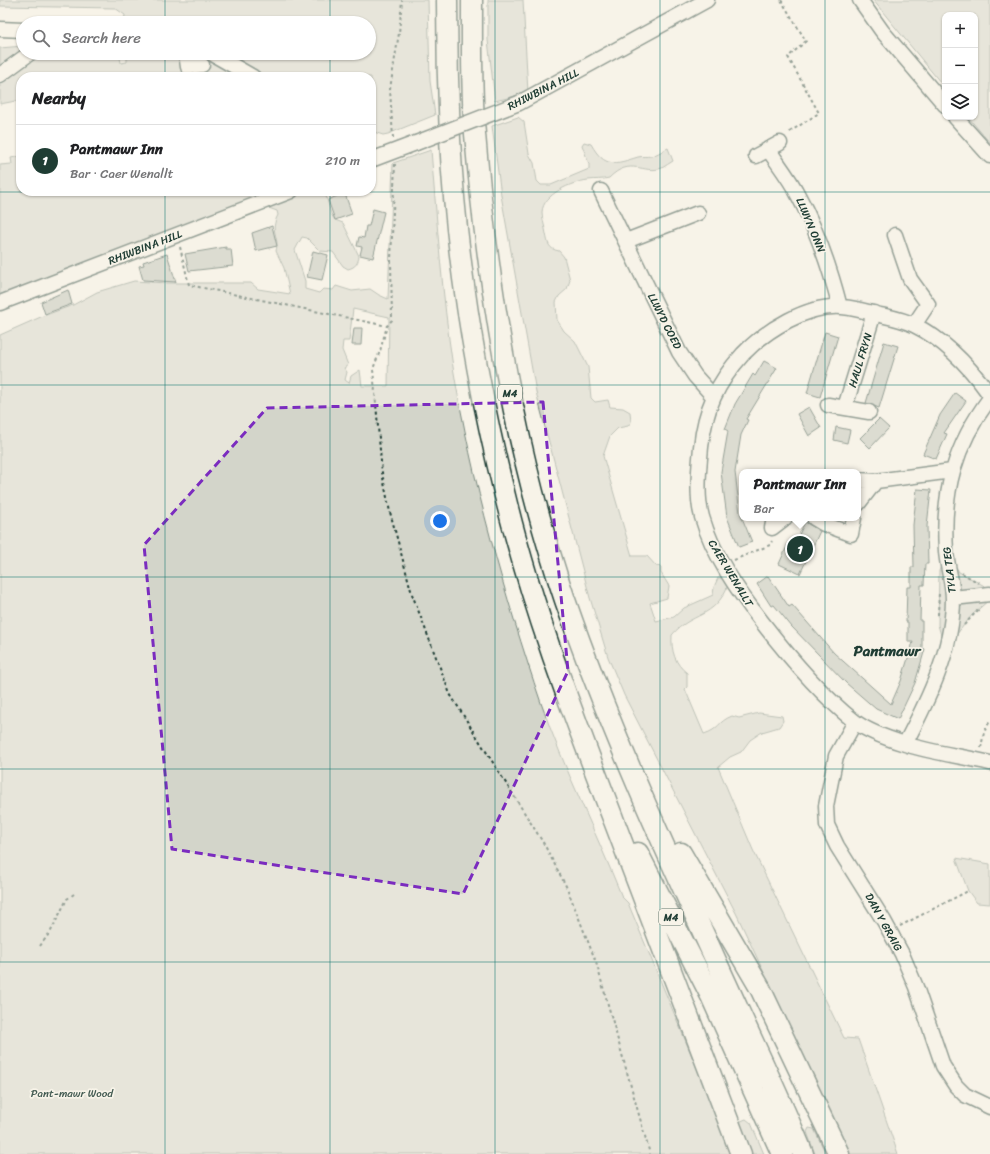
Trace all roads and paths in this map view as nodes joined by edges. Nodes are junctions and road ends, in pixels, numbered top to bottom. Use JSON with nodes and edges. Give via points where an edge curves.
{"nodes":[{"id":1,"x":402,"y":0,"type":"edge"},
{"id":2,"x":447,"y":0,"type":"edge"},
{"id":3,"x":472,"y":0,"type":"edge"},
{"id":4,"x":707,"y":0,"type":"edge"},
{"id":5,"x":781,"y":0,"type":"edge"},
{"id":6,"x":860,"y":0,"type":"edge"},
{"id":7,"x":0,"y":29,"type":"edge"},
{"id":8,"x":16,"y":30,"type":"edge"},
{"id":9,"x":20,"y":60,"type":"edge"},
{"id":10,"x":187,"y":60,"type":"edge"},
{"id":11,"x":223,"y":60,"type":"edge"},
{"id":12,"x":202,"y":65,"type":"dead end"},
{"id":13,"x":243,"y":72,"type":"edge"},
{"id":14,"x":0,"y":75,"type":"edge"},
{"id":15,"x":942,"y":101,"type":"edge"},
{"id":16,"x":958,"y":120,"type":"edge"},
{"id":17,"x":768,"y":149,"type":"joint"},
{"id":18,"x":380,"y":154,"type":"edge"},
{"id":19,"x":990,"y":156,"type":"edge"},
{"id":20,"x":601,"y":190,"type":"dead end"},
{"id":21,"x":277,"y":196,"type":"edge"},
{"id":22,"x":698,"y":213,"type":"dead end"},
{"id":23,"x":178,"y":234,"type":"junction"},
{"id":24,"x":895,"y":235,"type":"dead end"},
{"id":25,"x":626,"y":241,"type":"junction"},
{"id":26,"x":0,"y":303,"type":"edge"},
{"id":27,"x":840,"y":306,"type":"junction"},
{"id":28,"x":874,"y":313,"type":"junction"},
{"id":29,"x":914,"y":325,"type":"junction"},
{"id":30,"x":387,"y":326,"type":"junction"},
{"id":31,"x":713,"y":396,"type":"junction"},
{"id":32,"x":990,"y":396,"type":"edge"},
{"id":33,"x":828,"y":405,"type":"dead end"},
{"id":34,"x":845,"y":408,"type":"junction"},
{"id":35,"x":869,"y":412,"type":"dead end"},
{"id":36,"x":952,"y":471,"type":"junction"},
{"id":37,"x":861,"y":480,"type":"edge"},
{"id":38,"x":876,"y":481,"type":"junction"},
{"id":39,"x":861,"y":500,"type":"edge"},
{"id":40,"x":819,"y":521,"type":"edge"},
{"id":41,"x":853,"y":521,"type":"edge"},
{"id":42,"x":773,"y":523,"type":"edge"},
{"id":43,"x":724,"y":564,"type":"junction"},
{"id":44,"x":959,"y":572,"type":"dead end"},
{"id":45,"x":987,"y":589,"type":"edge"},
{"id":46,"x":953,"y":598,"type":"junction"},
{"id":47,"x":981,"y":607,"type":"dead end"},
{"id":48,"x":963,"y":627,"type":"dead end"},
{"id":49,"x":560,"y":679,"type":"junction"},
{"id":50,"x":990,"y":721,"type":"edge"},
{"id":51,"x":855,"y":722,"type":"junction"},
{"id":52,"x":905,"y":744,"type":"junction"},
{"id":53,"x":984,"y":762,"type":"edge"},
{"id":54,"x":631,"y":768,"type":"junction"},
{"id":55,"x":968,"y":891,"type":"dead end"},
{"id":56,"x":74,"y":894,"type":"dead end"},
{"id":57,"x":890,"y":931,"type":"junction"},
{"id":58,"x":40,"y":946,"type":"dead end"},
{"id":59,"x":990,"y":1107,"type":"edge"},
{"id":60,"x":650,"y":1154,"type":"edge"},
{"id":61,"x":741,"y":1154,"type":"edge"},
{"id":62,"x":782,"y":1154,"type":"edge"},
{"id":63,"x":802,"y":1154,"type":"edge"},
{"id":64,"x":839,"y":1154,"type":"edge"}],
"edges":[{"from":1,"to":18,"type":"path"},
{"from":2,"to":49,"type":"highway","number":"M4","via":[[450,140],[469,321],[505,499],[526,577]]},
{"from":3,"to":54,"type":"highway","number":"M4","via":[[475,132],[483,214],[496,308],[522,450],[541,525],[565,599]]},
{"from":4,"to":18,"type":"street","name":"RHIWBINA HILL","bridge":true,"via":[[519,103],[416,143]]},
{"from":5,"to":17,"type":"path","via":[[806,42],[788,57],[819,113],[782,136]]},
{"from":6,"to":15,"type":"street","via":[[882,31]]},
{"from":7,"to":8,"type":"street"},
{"from":9,"to":14,"type":"street"},
{"from":10,"to":12,"type":"street","via":[[188,67]]},
{"from":11,"to":13,"type":"street"},
{"from":16,"to":19,"type":"street"},
{"from":17,"to":27,"type":"street","name":"LLWYN ONN","via":[[798,194],[833,280]]},
{"from":18,"to":30,"type":"path","via":[[395,162],[391,260],[392,320]]},
{"from":20,"to":25,"type":"street","name":"LLWYD COED"},
{"from":21,"to":23,"type":"street","name":"RHIWBINA HILL"},
{"from":22,"to":25,"type":"street"},
{"from":23,"to":26,"type":"street","name":"RHIWBINA HILL"},
{"from":23,"to":30,"type":"path","via":[[188,285]]},
{"from":24,"to":29,"type":"street","via":[[910,279],[928,304]]},
{"from":25,"to":31,"type":"street","name":"LLWYD COED","via":[[680,352],[695,376]]},
{"from":27,"to":28,"type":"street","name":"CAER WENALLT"},
{"from":27,"to":31,"type":"street","name":"CAER WENALLT","via":[[794,318],[774,328],[753,344],[731,367]]},
{"from":28,"to":29,"type":"street","name":"CAER WENALLT"},
{"from":28,"to":34,"type":"street","name":"HAUL FRYN"},
{"from":29,"to":32,"type":"street","name":"CAER WENALLT","via":[[958,356],[977,376]]},
{"from":30,"to":60,"type":"path","via":[[373,369],[382,473],[412,594],[450,694],[544,844],[567,888],[596,962]]},
{"from":31,"to":43,"type":"street","name":"CAER WENALLT","via":[[703,434],[700,488],[702,514],[710,540]]},
{"from":32,"to":36,"type":"street","name":"TYLA TEG","via":[[969,427]]},
{"from":33,"to":34,"type":"street"},
{"from":34,"to":35,"type":"street"},
{"from":36,"to":38,"type":"street"},
{"from":36,"to":46,"type":"street","name":"TYLA TEG","via":[[945,524],[946,552]]},
{"from":37,"to":38,"type":"street"},
{"from":38,"to":39,"type":"street"},
{"from":40,"to":41,"type":"street","via":[[851,534]]},
{"from":42,"to":43,"type":"path","via":[[773,540],[770,545]]},
{"from":43,"to":51,"type":"street","name":"CAER WENALLT","via":[[756,615],[785,653]]},
{"from":44,"to":45,"type":"path"},
{"from":45,"to":46,"type":"street"},
{"from":46,"to":52,"type":"street","name":"TYLA TEG","via":[[944,649],[929,697]]},
{"from":47,"to":48,"type":"path"},
{"from":49,"to":61,"type":"highway","number":"M4"},
{"from":49,"to":62,"type":"highway","number":"M4","via":[[635,848],[711,996]]},
{"from":50,"to":53,"type":"path","via":[[984,732]]},
{"from":51,"to":52,"type":"street","name":"CAER WENALLT"},
{"from":51,"to":57,"type":"street","name":"DAN Y GRAIG","via":[[836,756],[826,806],[828,825],[837,846]]},
{"from":52,"to":53,"type":"street","name":"CAER WENALLT","via":[[937,754]]},
{"from":54,"to":63,"type":"highway","number":"M4"},
{"from":54,"to":64,"type":"highway","number":"M4","via":[[760,988]]},
{"from":55,"to":57,"type":"path"},
{"from":56,"to":58,"type":"path","via":[[67,899],[51,931]]},
{"from":57,"to":59,"type":"street","name":"DAN Y GRAIG","via":[[916,987],[943,1066],[956,1086],[966,1095]]}]}
